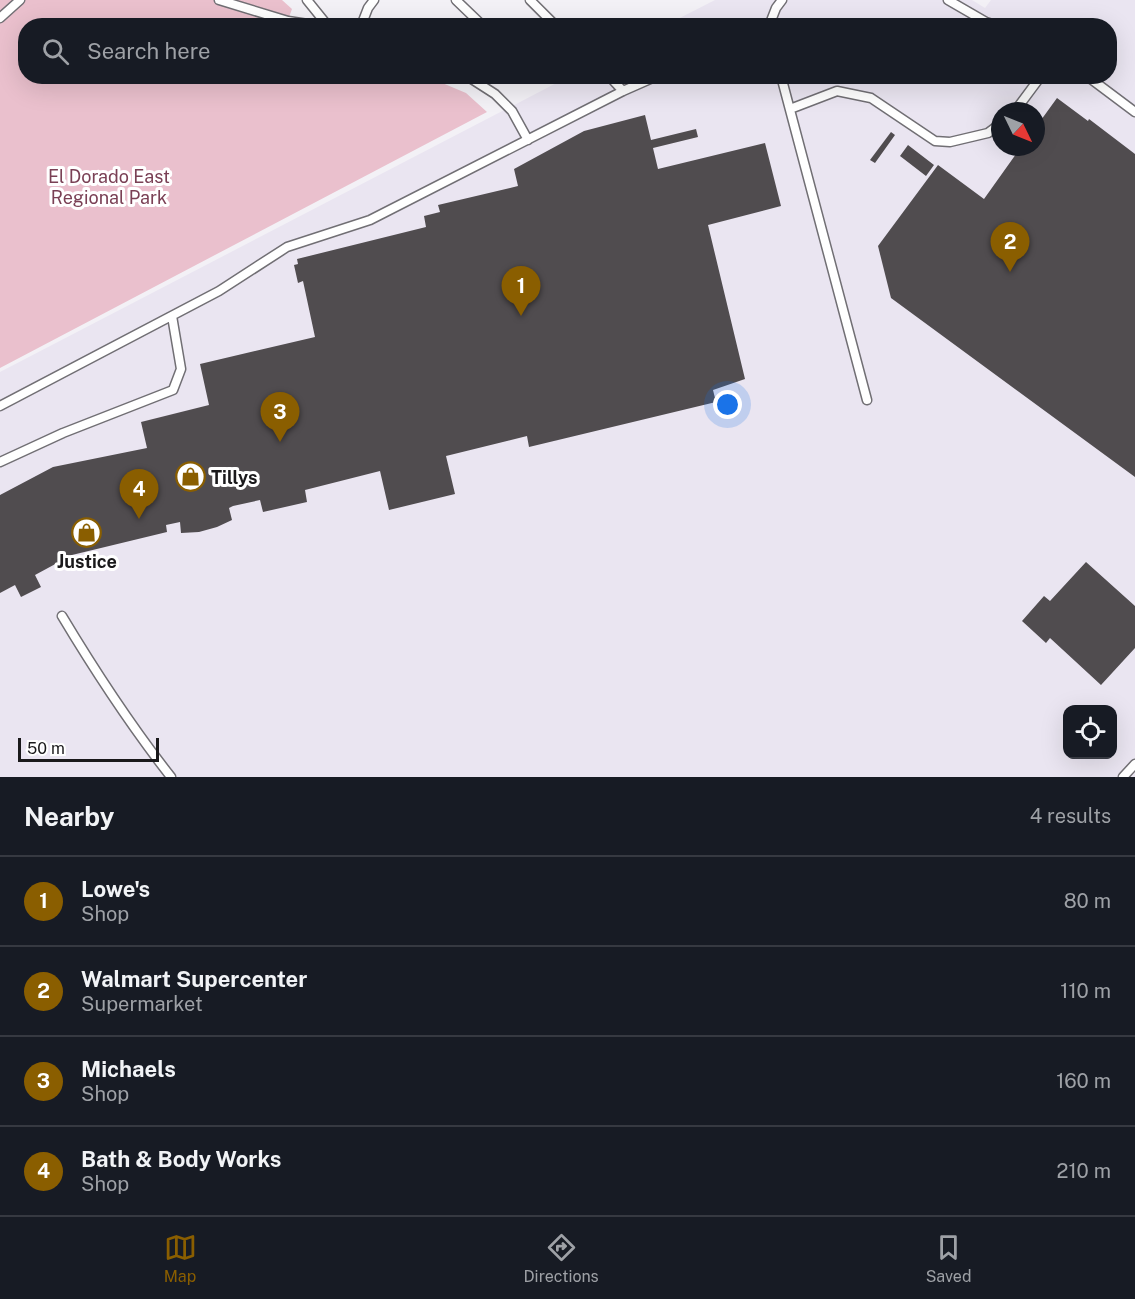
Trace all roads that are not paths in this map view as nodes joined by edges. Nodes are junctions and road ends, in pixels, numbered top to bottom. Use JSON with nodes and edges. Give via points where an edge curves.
{"nodes":[{"id":1,"x":20,"y":0,"type":"edge"},
{"id":2,"x":219,"y":0,"type":"edge"},
{"id":3,"x":307,"y":0,"type":"edge"},
{"id":4,"x":374,"y":0,"type":"edge"},
{"id":5,"x":456,"y":0,"type":"edge"},
{"id":6,"x":530,"y":0,"type":"edge"},
{"id":7,"x":782,"y":0,"type":"edge"},
{"id":8,"x":948,"y":0,"type":"edge"},
{"id":9,"x":0,"y":18,"type":"edge"},
{"id":10,"x":278,"y":18,"type":"edge"},
{"id":11,"x":322,"y":18,"type":"edge"},
{"id":12,"x":365,"y":18,"type":"edge"},
{"id":13,"x":475,"y":18,"type":"edge"},
{"id":14,"x":548,"y":18,"type":"edge"},
{"id":15,"x":773,"y":18,"type":"edge"},
{"id":16,"x":979,"y":18,"type":"edge"},
{"id":17,"x":479,"y":84,"type":"edge"},
{"id":18,"x":616,"y":84,"type":"edge"},
{"id":19,"x":639,"y":84,"type":"edge"},
{"id":20,"x":783,"y":84,"type":"edge"},
{"id":21,"x":1035,"y":84,"type":"edge"},
{"id":22,"x":1098,"y":84,"type":"edge"},
{"id":23,"x":623,"y":91,"type":"junction"},
{"id":24,"x":1022,"y":102,"type":"edge"},
{"id":25,"x":790,"y":109,"type":"junction"},
{"id":26,"x":1135,"y":112,"type":"edge"},
{"id":27,"x":991,"y":131,"type":"edge"},
{"id":28,"x":528,"y":140,"type":"junction"},
{"id":29,"x":172,"y":316,"type":"junction"},
{"id":30,"x":867,"y":400,"type":"dead end"},
{"id":31,"x":0,"y":406,"type":"edge"},
{"id":32,"x":0,"y":462,"type":"edge"},
{"id":33,"x":62,"y":616,"type":"dead end"},
{"id":34,"x":1135,"y":764,"type":"edge"},
{"id":35,"x":171,"y":777,"type":"edge"},
{"id":36,"x":1123,"y":777,"type":"edge"}],
"edges":[{"from":1,"to":9,"type":"lane"},
{"from":2,"to":10,"type":"lane"},
{"from":3,"to":11,"type":"lane"},
{"from":4,"to":12,"type":"lane"},
{"from":5,"to":13,"type":"lane"},
{"from":6,"to":14,"type":"lane"},
{"from":7,"to":15,"type":"lane"},
{"from":8,"to":16,"type":"lane"},
{"from":17,"to":28,"type":"lane","via":[[512,111]]},
{"from":18,"to":23,"type":"lane"},
{"from":19,"to":23,"type":"lane"},
{"from":20,"to":25,"type":"lane"},
{"from":21,"to":24,"type":"lane"},
{"from":22,"to":26,"type":"lane"},
{"from":23,"to":28,"type":"lane"},
{"from":25,"to":27,"type":"lane","via":[[837,91],[871,98],[935,141],[950,142]]},
{"from":25,"to":30,"type":"lane"},
{"from":28,"to":29,"type":"lane","via":[[370,220],[287,247]]},
{"from":29,"to":31,"type":"lane"},
{"from":29,"to":32,"type":"lane","via":[[181,369],[173,390]]},
{"from":33,"to":35,"type":"lane"},
{"from":34,"to":36,"type":"lane"}]}
